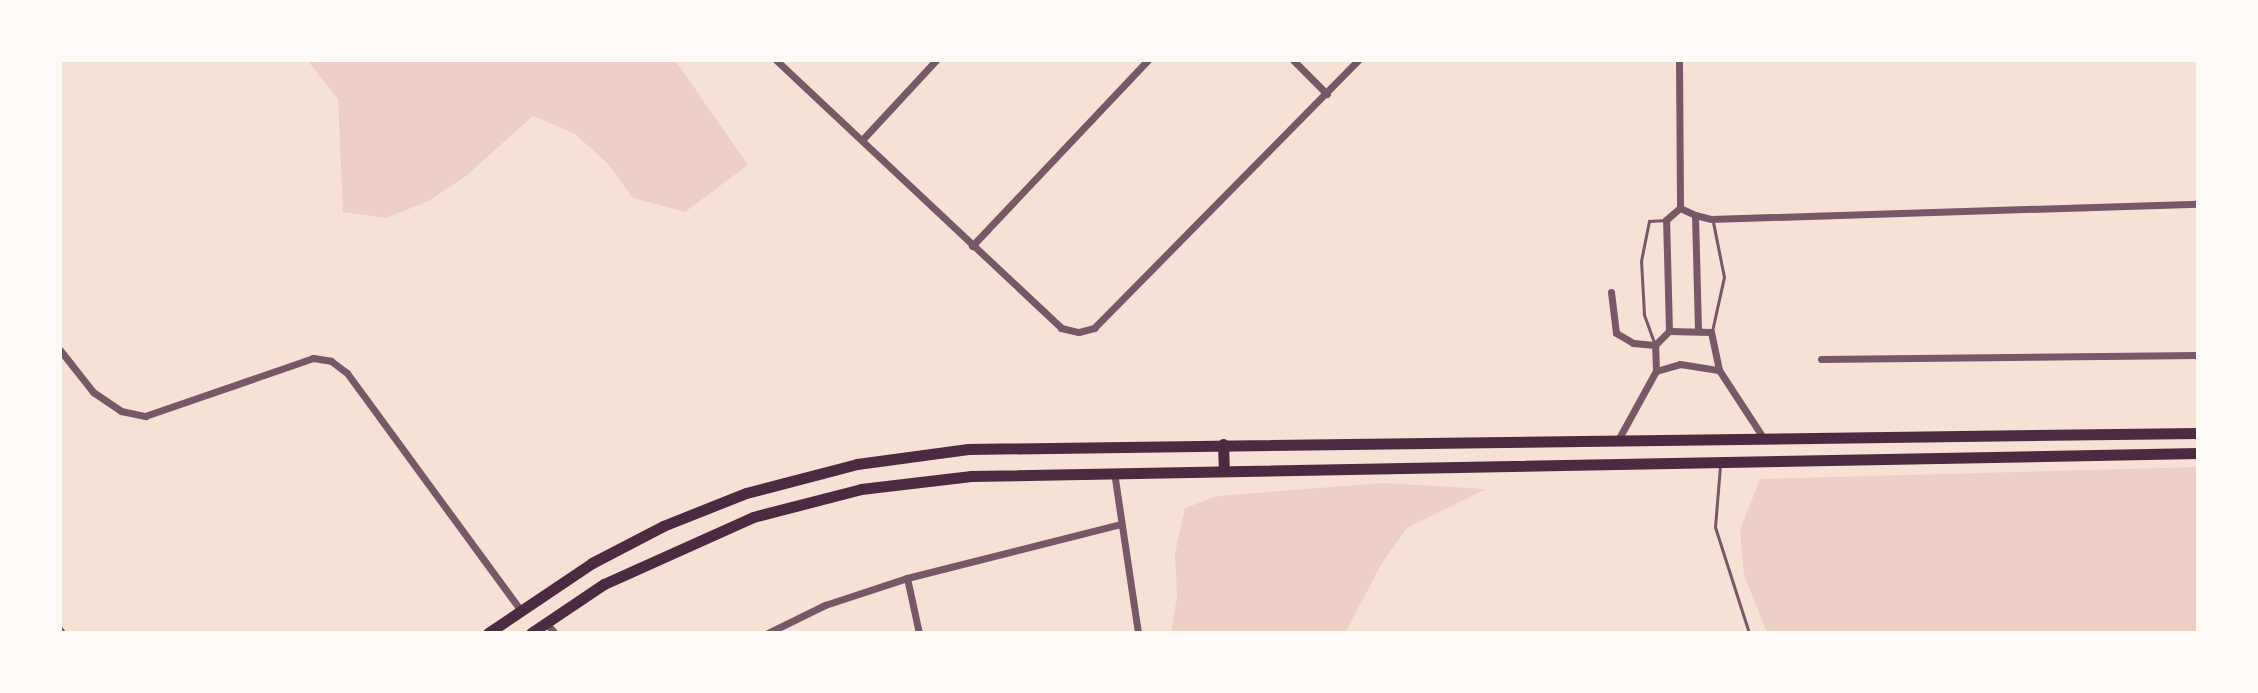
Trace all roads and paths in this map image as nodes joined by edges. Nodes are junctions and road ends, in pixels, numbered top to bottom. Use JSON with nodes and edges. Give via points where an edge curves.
{"nodes":[{"id":1,"x":776,"y":60,"type":"edge"},
{"id":2,"x":936,"y":60,"type":"edge"},
{"id":3,"x":1148,"y":60,"type":"edge"},
{"id":4,"x":1293,"y":60,"type":"edge"},
{"id":5,"x":1358,"y":60,"type":"edge"},
{"id":6,"x":1679,"y":60,"type":"edge"},
{"id":7,"x":1327,"y":94,"type":"junction"},
{"id":8,"x":862,"y":140,"type":"junction"},
{"id":9,"x":2198,"y":204,"type":"edge"},
{"id":10,"x":1680,"y":208,"type":"junction"},
{"id":11,"x":1695,"y":215,"type":"junction"},
{"id":12,"x":1711,"y":219,"type":"junction"},
{"id":13,"x":1666,"y":220,"type":"junction"},
{"id":14,"x":972,"y":246,"type":"junction"},
{"id":15,"x":1611,"y":292,"type":"dead end"},
{"id":16,"x":1669,"y":331,"type":"junction"},
{"id":17,"x":1698,"y":331,"type":"junction"},
{"id":18,"x":1711,"y":332,"type":"junction"},
{"id":19,"x":1655,"y":345,"type":"junction"},
{"id":20,"x":60,"y":350,"type":"edge"},
{"id":21,"x":2198,"y":355,"type":"edge"},
{"id":22,"x":1821,"y":359,"type":"dead end"},
{"id":23,"x":1719,"y":370,"type":"junction"},
{"id":24,"x":1656,"y":371,"type":"junction"},
{"id":25,"x":2198,"y":433,"type":"edge"},
{"id":26,"x":1984,"y":437,"type":"junction"},
{"id":27,"x":1618,"y":441,"type":"junction"},
{"id":28,"x":1765,"y":441,"type":"junction"},
{"id":29,"x":1223,"y":444,"type":"junction"},
{"id":30,"x":2198,"y":453,"type":"edge"},
{"id":31,"x":1985,"y":459,"type":"junction"},
{"id":32,"x":1721,"y":462,"type":"junction"},
{"id":33,"x":1224,"y":469,"type":"junction"},
{"id":34,"x":1113,"y":470,"type":"junction"},
{"id":35,"x":1120,"y":524,"type":"junction"},
{"id":36,"x":907,"y":578,"type":"junction"},
{"id":37,"x":520,"y":609,"type":"junction"},
{"id":38,"x":545,"y":622,"type":"junction"},
{"id":39,"x":488,"y":633,"type":"edge"},
{"id":40,"x":531,"y":633,"type":"edge"},
{"id":41,"x":555,"y":633,"type":"edge"},
{"id":42,"x":768,"y":633,"type":"edge"},
{"id":43,"x":919,"y":633,"type":"edge"},
{"id":44,"x":1138,"y":633,"type":"edge"},
{"id":45,"x":1749,"y":633,"type":"edge"}],
"edges":[{"from":1,"to":8,"type":"street"},
{"from":2,"to":8,"type":"street"},
{"from":3,"to":14,"type":"street"},
{"from":4,"to":7,"type":"street"},
{"from":5,"to":7,"type":"street"},
{"from":6,"to":10,"type":"street"},
{"from":7,"to":14,"type":"street","via":[[1094,328],[1061,328]]},
{"from":8,"to":14,"type":"street"},
{"from":9,"to":12,"type":"street"},
{"from":10,"to":11,"type":"street"},
{"from":10,"to":13,"type":"street"},
{"from":11,"to":12,"type":"street"},
{"from":11,"to":17,"type":"street"},
{"from":12,"to":18,"type":"lane","via":[[1724,277]]},
{"from":13,"to":16,"type":"street"},
{"from":13,"to":19,"type":"lane","via":[[1649,221],[1641,261],[1644,314]]},
{"from":15,"to":19,"type":"street","via":[[1616,333],[1633,343]]},
{"from":16,"to":17,"type":"street"},
{"from":16,"to":19,"type":"street"},
{"from":17,"to":18,"type":"street"},
{"from":18,"to":23,"type":"street"},
{"from":19,"to":24,"type":"street"},
{"from":20,"to":37,"type":"street","via":[[93,392],[121,411],[145,416],[313,358],[331,361],[347,373]]},
{"from":21,"to":22,"type":"street"},
{"from":23,"to":24,"type":"street","via":[[1680,364]]},
{"from":23,"to":28,"type":"street"},
{"from":24,"to":27,"type":"street"},
{"from":25,"to":26,"type":"main road"},
{"from":26,"to":28,"type":"main road"},
{"from":26,"to":31,"type":"main road"},
{"from":27,"to":28,"type":"main road"},
{"from":27,"to":29,"type":"main road"},
{"from":29,"to":33,"type":"main road"},
{"from":29,"to":37,"type":"main road","via":[[968,449],[857,464],[746,493],[663,526]]},
{"from":30,"to":31,"type":"main road"},
{"from":31,"to":32,"type":"main road"},
{"from":32,"to":33,"type":"main road"},
{"from":32,"to":45,"type":"lane","via":[[1715,527]]},
{"from":33,"to":34,"type":"main road"},
{"from":34,"to":35,"type":"street"},
{"from":34,"to":38,"type":"main road","via":[[971,476],[861,489],[753,517],[673,549]]},
{"from":35,"to":36,"type":"street"},
{"from":35,"to":44,"type":"street"},
{"from":36,"to":42,"type":"street","via":[[825,605]]},
{"from":36,"to":43,"type":"street"},
{"from":37,"to":39,"type":"main road"},
{"from":38,"to":40,"type":"main road"},
{"from":38,"to":41,"type":"street"}]}
